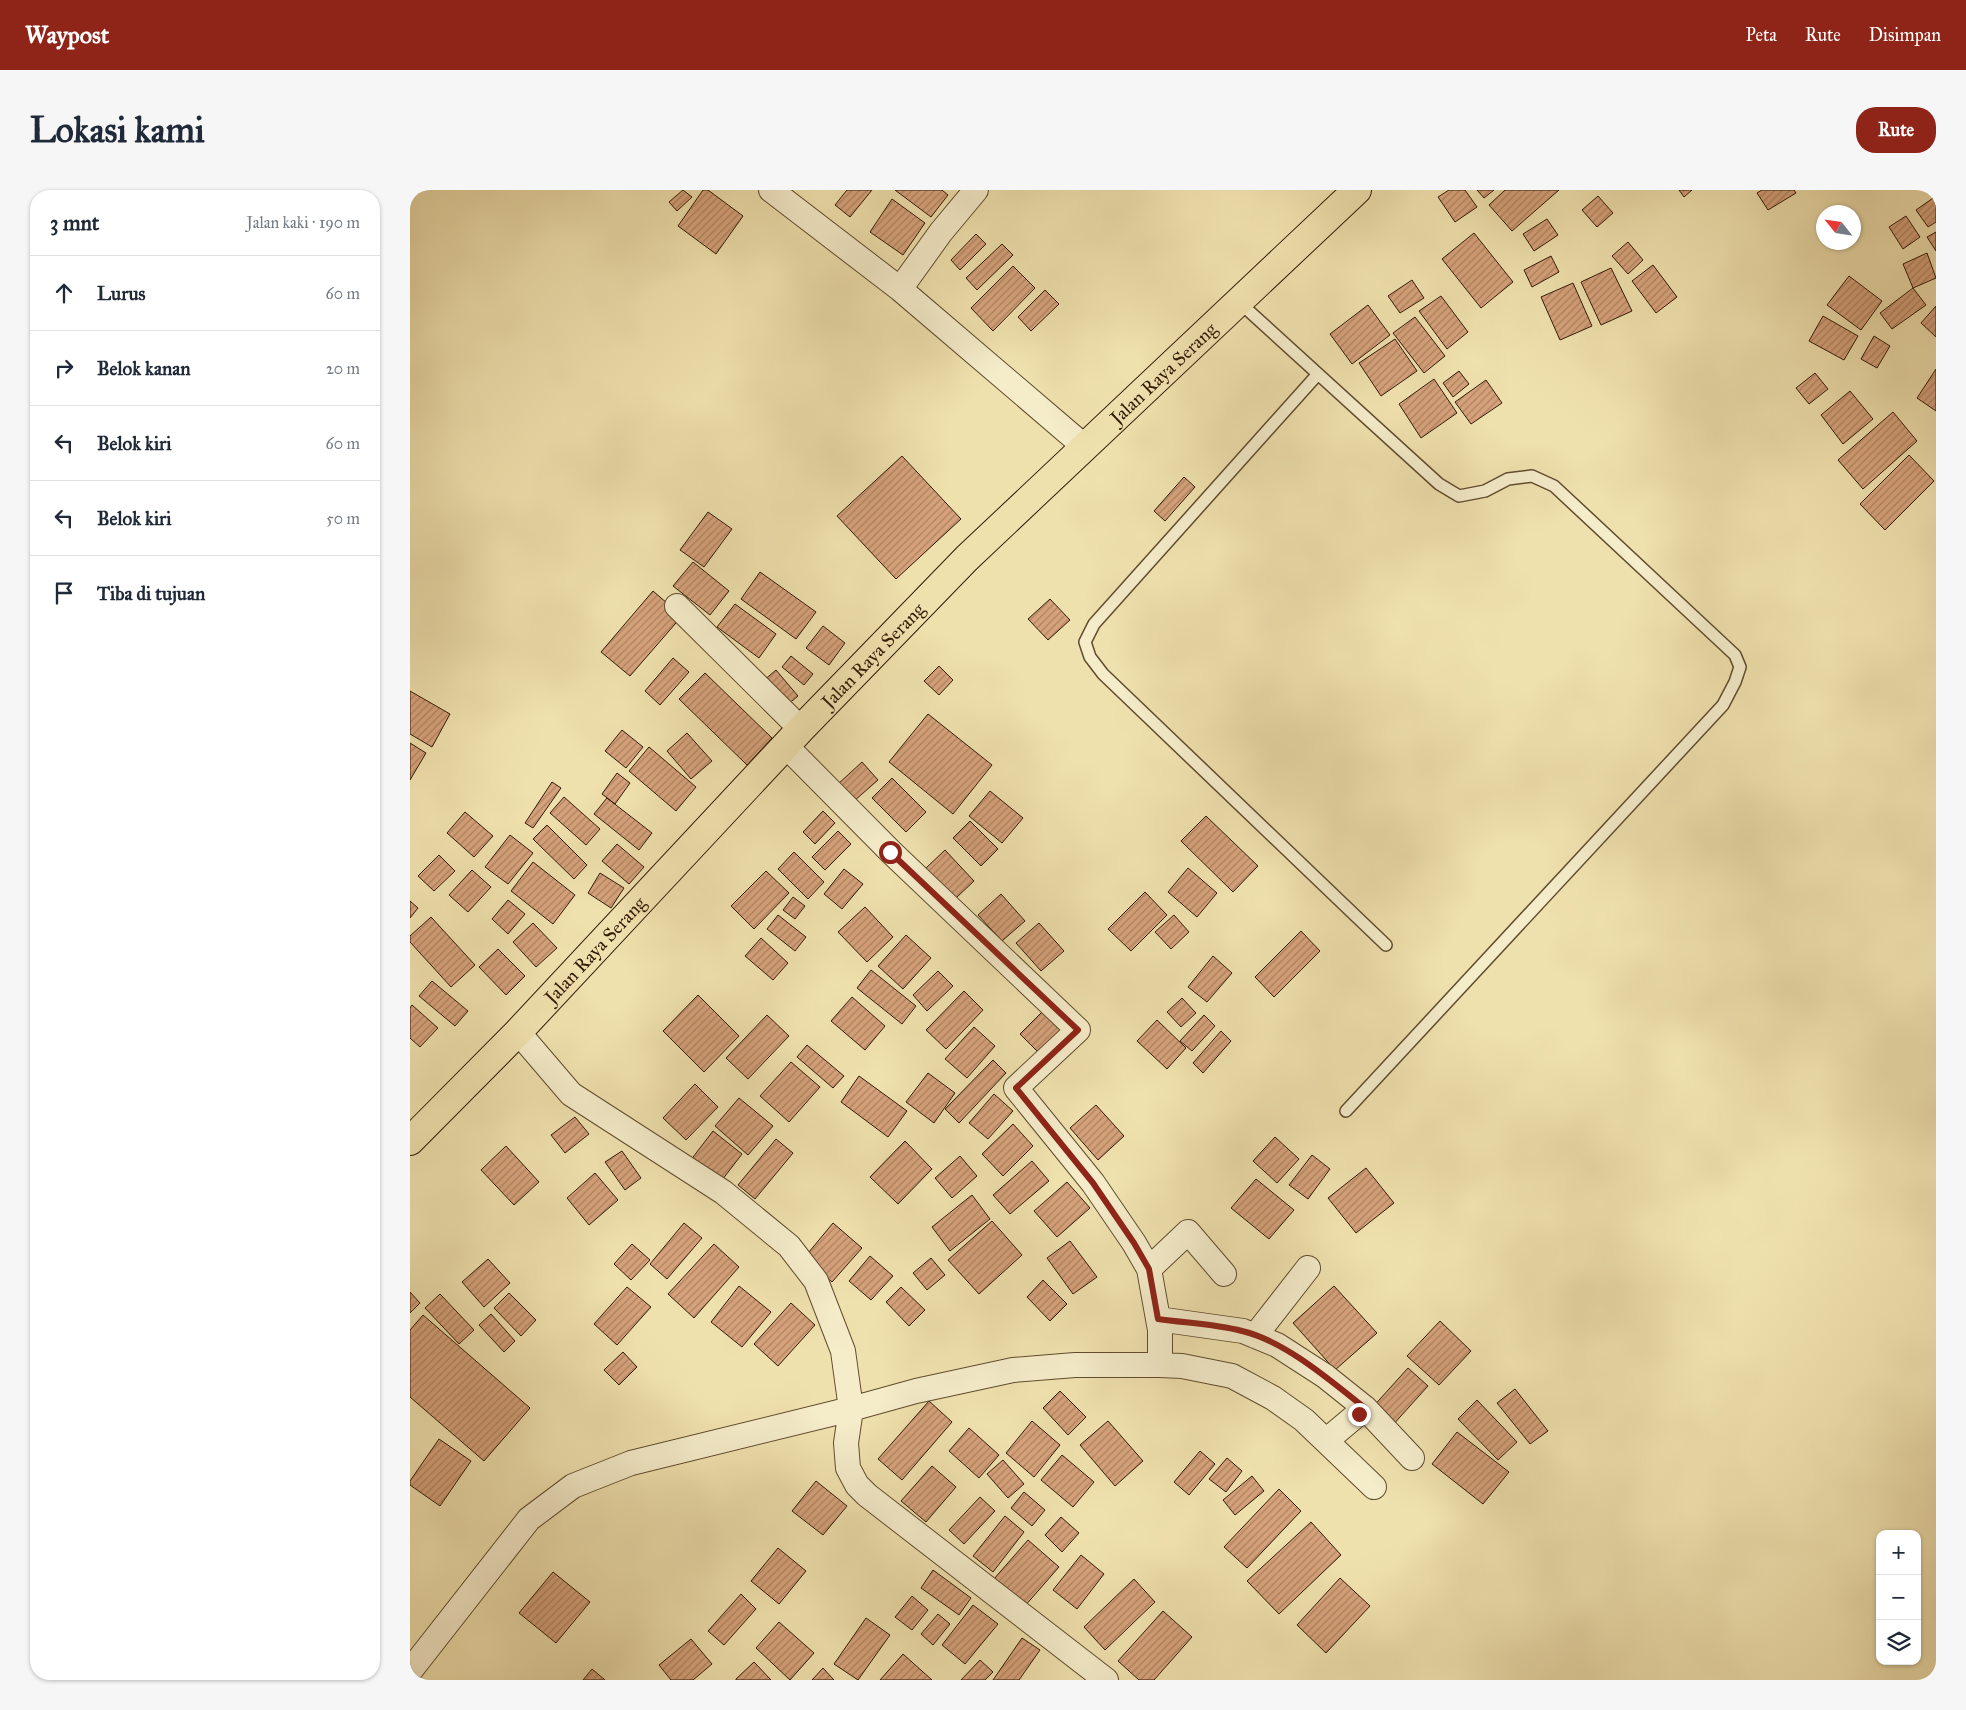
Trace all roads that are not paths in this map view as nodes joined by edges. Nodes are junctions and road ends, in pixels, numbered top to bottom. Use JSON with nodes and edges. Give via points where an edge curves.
{"nodes":[{"id":1,"x":771,"y":190,"type":"edge"},
{"id":2,"x":976,"y":190,"type":"edge"},
{"id":3,"x":1357,"y":190,"type":"edge"},
{"id":4,"x":900,"y":289,"type":"junction"},
{"id":5,"x":1239,"y":302,"type":"junction"},
{"id":6,"x":1318,"y":374,"type":"junction"},
{"id":7,"x":1085,"y":447,"type":"junction"},
{"id":8,"x":676,"y":606,"type":"dead end"},
{"id":9,"x":794,"y":738,"type":"junction"},
{"id":10,"x":1386,"y":945,"type":"dead end"},
{"id":11,"x":518,"y":1032,"type":"junction"},
{"id":12,"x":1346,"y":1112,"type":"dead end"},
{"id":13,"x":410,"y":1141,"type":"edge"},
{"id":14,"x":1308,"y":1268,"type":"dead end"},
{"id":15,"x":1149,"y":1269,"type":"junction"},
{"id":16,"x":1224,"y":1274,"type":"dead end"},
{"id":17,"x":1159,"y":1324,"type":"junction"},
{"id":18,"x":1255,"y":1336,"type":"junction"},
{"id":19,"x":1160,"y":1361,"type":"junction"},
{"id":20,"x":850,"y":1403,"type":"junction"},
{"id":21,"x":1362,"y":1411,"type":"junction"},
{"id":22,"x":1333,"y":1435,"type":"junction"},
{"id":23,"x":1412,"y":1458,"type":"dead end"},
{"id":24,"x":1374,"y":1486,"type":"dead end"},
{"id":25,"x":410,"y":1671,"type":"edge"},
{"id":26,"x":1106,"y":1680,"type":"edge"}],
"edges":[{"from":1,"to":4,"type":"street"},
{"from":2,"to":4,"type":"street"},
{"from":3,"to":5,"type":"highway","name":"Jalan Raya Serang"},
{"from":4,"to":7,"type":"street"},
{"from":5,"to":6,"type":"lane"},
{"from":5,"to":7,"type":"highway","name":"Jalan Raya Serang"},
{"from":6,"to":10,"type":"lane","via":[[1094,624],[1085,642],[1090,657],[1103,674]]},
{"from":6,"to":12,"type":"lane","via":[[1439,484],[1459,496],[1485,491],[1508,479],[1532,476],[1554,486],[1735,655],[1740,667],[1723,705]]},
{"from":7,"to":9,"type":"highway","name":"Jalan Raya Serang","via":[[967,558]]},
{"from":8,"to":9,"type":"street"},
{"from":9,"to":11,"type":"highway","name":"Jalan Raya Serang"},
{"from":9,"to":15,"type":"street","via":[[890,852],[1078,1030],[1016,1088],[1093,1183]]},
{"from":11,"to":13,"type":"highway","name":"Jalan Raya Serang"},
{"from":11,"to":20,"type":"street","via":[[572,1094],[723,1192],[789,1246],[816,1282],[843,1351]]},
{"from":14,"to":18,"type":"street"},
{"from":15,"to":16,"type":"street","via":[[1188,1232]]},
{"from":15,"to":17,"type":"street"},
{"from":17,"to":18,"type":"street","via":[[1243,1331]]},
{"from":17,"to":19,"type":"street"},
{"from":18,"to":21,"type":"street","via":[[1277,1345],[1309,1366]]},
{"from":19,"to":20,"type":"street","via":[[1013,1370]]},
{"from":19,"to":22,"type":"street","via":[[1232,1376]]},
{"from":20,"to":25,"type":"street","via":[[631,1463],[573,1486],[529,1519]]},
{"from":20,"to":26,"type":"street","via":[[846,1443],[848,1468],[857,1485]]},
{"from":21,"to":22,"type":"street"},
{"from":21,"to":23,"type":"street"},
{"from":22,"to":24,"type":"street"}]}
